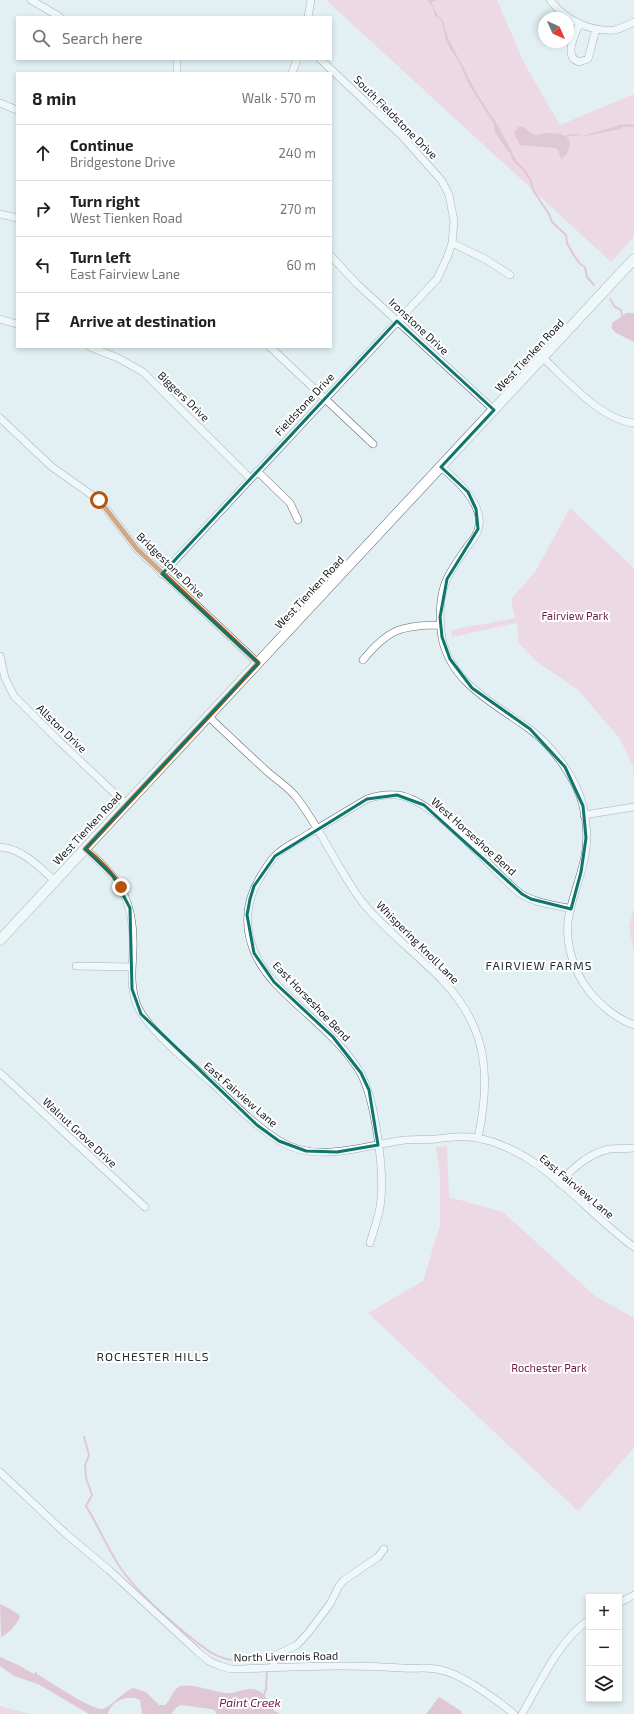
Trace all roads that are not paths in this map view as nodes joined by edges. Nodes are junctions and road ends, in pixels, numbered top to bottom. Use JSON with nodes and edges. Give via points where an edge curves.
{"nodes":[{"id":1,"x":31,"y":0,"type":"edge"},
{"id":2,"x":311,"y":0,"type":"edge"},
{"id":3,"x":550,"y":0,"type":"edge"},
{"id":4,"x":58,"y":16,"type":"edge"},
{"id":5,"x":308,"y":16,"type":"edge"},
{"id":6,"x":634,"y":22,"type":"edge"},
{"id":7,"x":579,"y":24,"type":"junction"},
{"id":8,"x":596,"y":29,"type":"junction"},
{"id":9,"x":177,"y":60,"type":"edge"},
{"id":10,"x":297,"y":60,"type":"edge"},
{"id":11,"x":321,"y":60,"type":"edge"},
{"id":12,"x":178,"y":72,"type":"edge"},
{"id":13,"x":292,"y":72,"type":"edge"},
{"id":14,"x":0,"y":103,"type":"edge"},
{"id":15,"x":16,"y":110,"type":"edge"},
{"id":16,"x":0,"y":214,"type":"edge"},
{"id":17,"x":16,"y":218,"type":"edge"},
{"id":18,"x":452,"y":243,"type":"junction"},
{"id":19,"x":332,"y":257,"type":"edge"},
{"id":20,"x":634,"y":259,"type":"edge"},
{"id":21,"x":510,"y":275,"type":"dead end"},
{"id":22,"x":0,"y":319,"type":"edge"},
{"id":23,"x":397,"y":321,"type":"junction"},
{"id":24,"x":16,"y":324,"type":"edge"},
{"id":25,"x":93,"y":348,"type":"edge"},
{"id":26,"x":271,"y":348,"type":"edge"},
{"id":27,"x":543,"y":358,"type":"junction"},
{"id":28,"x":325,"y":398,"type":"junction"},
{"id":29,"x":494,"y":410,"type":"junction"},
{"id":30,"x":0,"y":418,"type":"edge"},
{"id":31,"x":634,"y":423,"type":"edge"},
{"id":32,"x":373,"y":444,"type":"dead end"},
{"id":33,"x":441,"y":467,"type":"junction"},
{"id":34,"x":257,"y":471,"type":"junction"},
{"id":35,"x":250,"y":478,"type":"junction"},
{"id":36,"x":298,"y":520,"type":"dead end"},
{"id":37,"x":162,"y":574,"type":"junction"},
{"id":38,"x":440,"y":626,"type":"junction"},
{"id":39,"x":0,"y":656,"type":"edge"},
{"id":40,"x":363,"y":660,"type":"dead end"},
{"id":41,"x":258,"y":663,"type":"junction"},
{"id":42,"x":208,"y":716,"type":"junction"},
{"id":43,"x":126,"y":804,"type":"junction"},
{"id":44,"x":634,"y":807,"type":"edge"},
{"id":45,"x":584,"y":815,"type":"junction"},
{"id":46,"x":318,"y":828,"type":"junction"},
{"id":47,"x":0,"y":847,"type":"edge"},
{"id":48,"x":85,"y":849,"type":"junction"},
{"id":49,"x":55,"y":881,"type":"junction"},
{"id":50,"x":571,"y":909,"type":"junction"},
{"id":51,"x":0,"y":940,"type":"edge"},
{"id":52,"x":76,"y":966,"type":"dead end"},
{"id":53,"x":132,"y":967,"type":"junction"},
{"id":54,"x":634,"y":1025,"type":"edge"},
{"id":55,"x":0,"y":1073,"type":"edge"},
{"id":56,"x":478,"y":1138,"type":"junction"},
{"id":57,"x":378,"y":1145,"type":"junction"},
{"id":58,"x":634,"y":1148,"type":"edge"},
{"id":59,"x":559,"y":1183,"type":"junction"},
{"id":60,"x":145,"y":1207,"type":"dead end"},
{"id":61,"x":370,"y":1243,"type":"dead end"},
{"id":62,"x":634,"y":1247,"type":"edge"},
{"id":63,"x":0,"y":1472,"type":"edge"},
{"id":64,"x":384,"y":1549,"type":"dead end"},
{"id":65,"x":634,"y":1595,"type":"edge"},
{"id":66,"x":622,"y":1601,"type":"edge"},
{"id":67,"x":586,"y":1623,"type":"edge"},
{"id":68,"x":273,"y":1667,"type":"junction"},
{"id":69,"x":514,"y":1714,"type":"edge"},
{"id":70,"x":522,"y":1714,"type":"edge"}],
"edges":[{"from":1,"to":4,"type":"street"},
{"from":2,"to":5,"type":"street"},
{"from":3,"to":7,"type":"street","via":[[560,12]]},
{"from":6,"to":8,"type":"street","via":[[614,30]]},
{"from":7,"to":8,"type":"street"},
{"from":7,"to":8,"type":"street","via":[[570,50],[570,56],[574,61],[588,59]]},
{"from":9,"to":12,"type":"street"},
{"from":10,"to":13,"type":"street"},
{"from":11,"to":18,"type":"street","name":"South Fieldstone Drive","via":[[398,131],[442,181],[449,195],[454,221]]},
{"from":14,"to":15,"type":"street"},
{"from":16,"to":17,"type":"street"},
{"from":18,"to":21,"type":"street","via":[[485,258]]},
{"from":18,"to":23,"type":"street","name":"Fieldstone Drive","via":[[448,258],[437,279]]},
{"from":19,"to":23,"type":"street","name":"Ironstone Drive"},
{"from":20,"to":27,"type":"street","name":"West Tienken Road"},
{"from":22,"to":24,"type":"street"},
{"from":23,"to":28,"type":"street","name":"Fieldstone Drive"},
{"from":23,"to":29,"type":"street","name":"Ironstone Drive"},
{"from":25,"to":35,"type":"street","name":"Biggers Drive","via":[[118,358],[148,376]]},
{"from":26,"to":28,"type":"street"},
{"from":27,"to":29,"type":"street","name":"West Tienken Road"},
{"from":27,"to":31,"type":"street","via":[[595,406],[610,416]]},
{"from":28,"to":32,"type":"street"},
{"from":28,"to":34,"type":"street","name":"Fieldstone Drive"},
{"from":29,"to":33,"type":"street","name":"West Tienken Road"},
{"from":30,"to":37,"type":"street","name":"Bridgestone Drive","via":[[52,467],[99,500],[137,549]]},
{"from":33,"to":38,"type":"street","via":[[468,492],[476,509],[478,529],[447,579],[441,605]]},
{"from":33,"to":41,"type":"street","name":"West Tienken Road"},
{"from":34,"to":35,"type":"street","name":"Fieldstone Drive"},
{"from":34,"to":36,"type":"street","via":[[285,498]]},
{"from":35,"to":37,"type":"street","name":"Fieldstone Drive"},
{"from":37,"to":41,"type":"street","name":"Bridgestone Drive"},
{"from":38,"to":40,"type":"street","via":[[404,628],[394,632],[374,646]]},
{"from":38,"to":45,"type":"street","via":[[444,646],[459,673],[472,688],[530,729],[565,767],[578,791]]},
{"from":39,"to":43,"type":"street","name":"Allston Drive","via":[[5,678],[16,698]]},
{"from":41,"to":42,"type":"street","name":"West Tienken Road"},
{"from":42,"to":43,"type":"street","name":"West Tienken Road"},
{"from":42,"to":46,"type":"street","name":"Whispering Knoll Lane","via":[[296,796]]},
{"from":43,"to":48,"type":"street","name":"West Tienken Road"},
{"from":44,"to":45,"type":"street"},
{"from":45,"to":50,"type":"street","via":[[585,855]]},
{"from":46,"to":50,"type":"street","name":"West Horseshoe Bend","via":[[376,796],[396,795],[410,798],[424,805],[448,824],[522,894]]},
{"from":46,"to":56,"type":"street","name":"Whispering Knoll Lane","via":[[362,901],[383,925],[442,980],[470,1016],[484,1058],[486,1075],[486,1096]]},
{"from":46,"to":57,"type":"street","name":"East Horseshoe Bend","via":[[287,846],[267,865],[254,886],[247,915],[249,939],[254,953],[274,982],[333,1037],[350,1057],[368,1090]]},
{"from":47,"to":49,"type":"street","via":[[21,853]]},
{"from":48,"to":49,"type":"street","name":"West Tienken Road"},
{"from":48,"to":53,"type":"street","name":"East Fairview Lane","via":[[113,876],[130,908],[133,928]]},
{"from":49,"to":51,"type":"street","name":"West Tienken Road"},
{"from":50,"to":54,"type":"street","via":[[569,943],[579,977],[604,1006],[619,1018]]},
{"from":52,"to":53,"type":"street"},
{"from":53,"to":57,"type":"street","name":"East Fairview Lane","via":[[132,989],[141,1014],[257,1125],[279,1141],[306,1152]]},
{"from":55,"to":60,"type":"street","name":"Walnut Grove Drive"},
{"from":56,"to":57,"type":"street","name":"East Fairview Lane","via":[[405,1140]]},
{"from":56,"to":59,"type":"street","name":"East Fairview Lane","via":[[518,1153]]},
{"from":57,"to":61,"type":"street","name":"East Horseshoe Bend","via":[[381,1201]]},
{"from":58,"to":59,"type":"street","via":[[610,1149],[596,1153]]},
{"from":59,"to":62,"type":"street","name":"East Fairview Lane"},
{"from":63,"to":68,"type":"street","name":"North Livernois Road","via":[[178,1635],[210,1661],[231,1669]]},
{"from":64,"to":68,"type":"street","via":[[378,1557],[339,1586],[330,1604],[308,1633],[297,1645],[276,1655]]},
{"from":65,"to":66,"type":"street"},
{"from":67,"to":70,"type":"street","via":[[569,1637]]},
{"from":68,"to":69,"type":"street","name":"North Livernois Road","via":[[432,1667],[462,1678]]}]}
